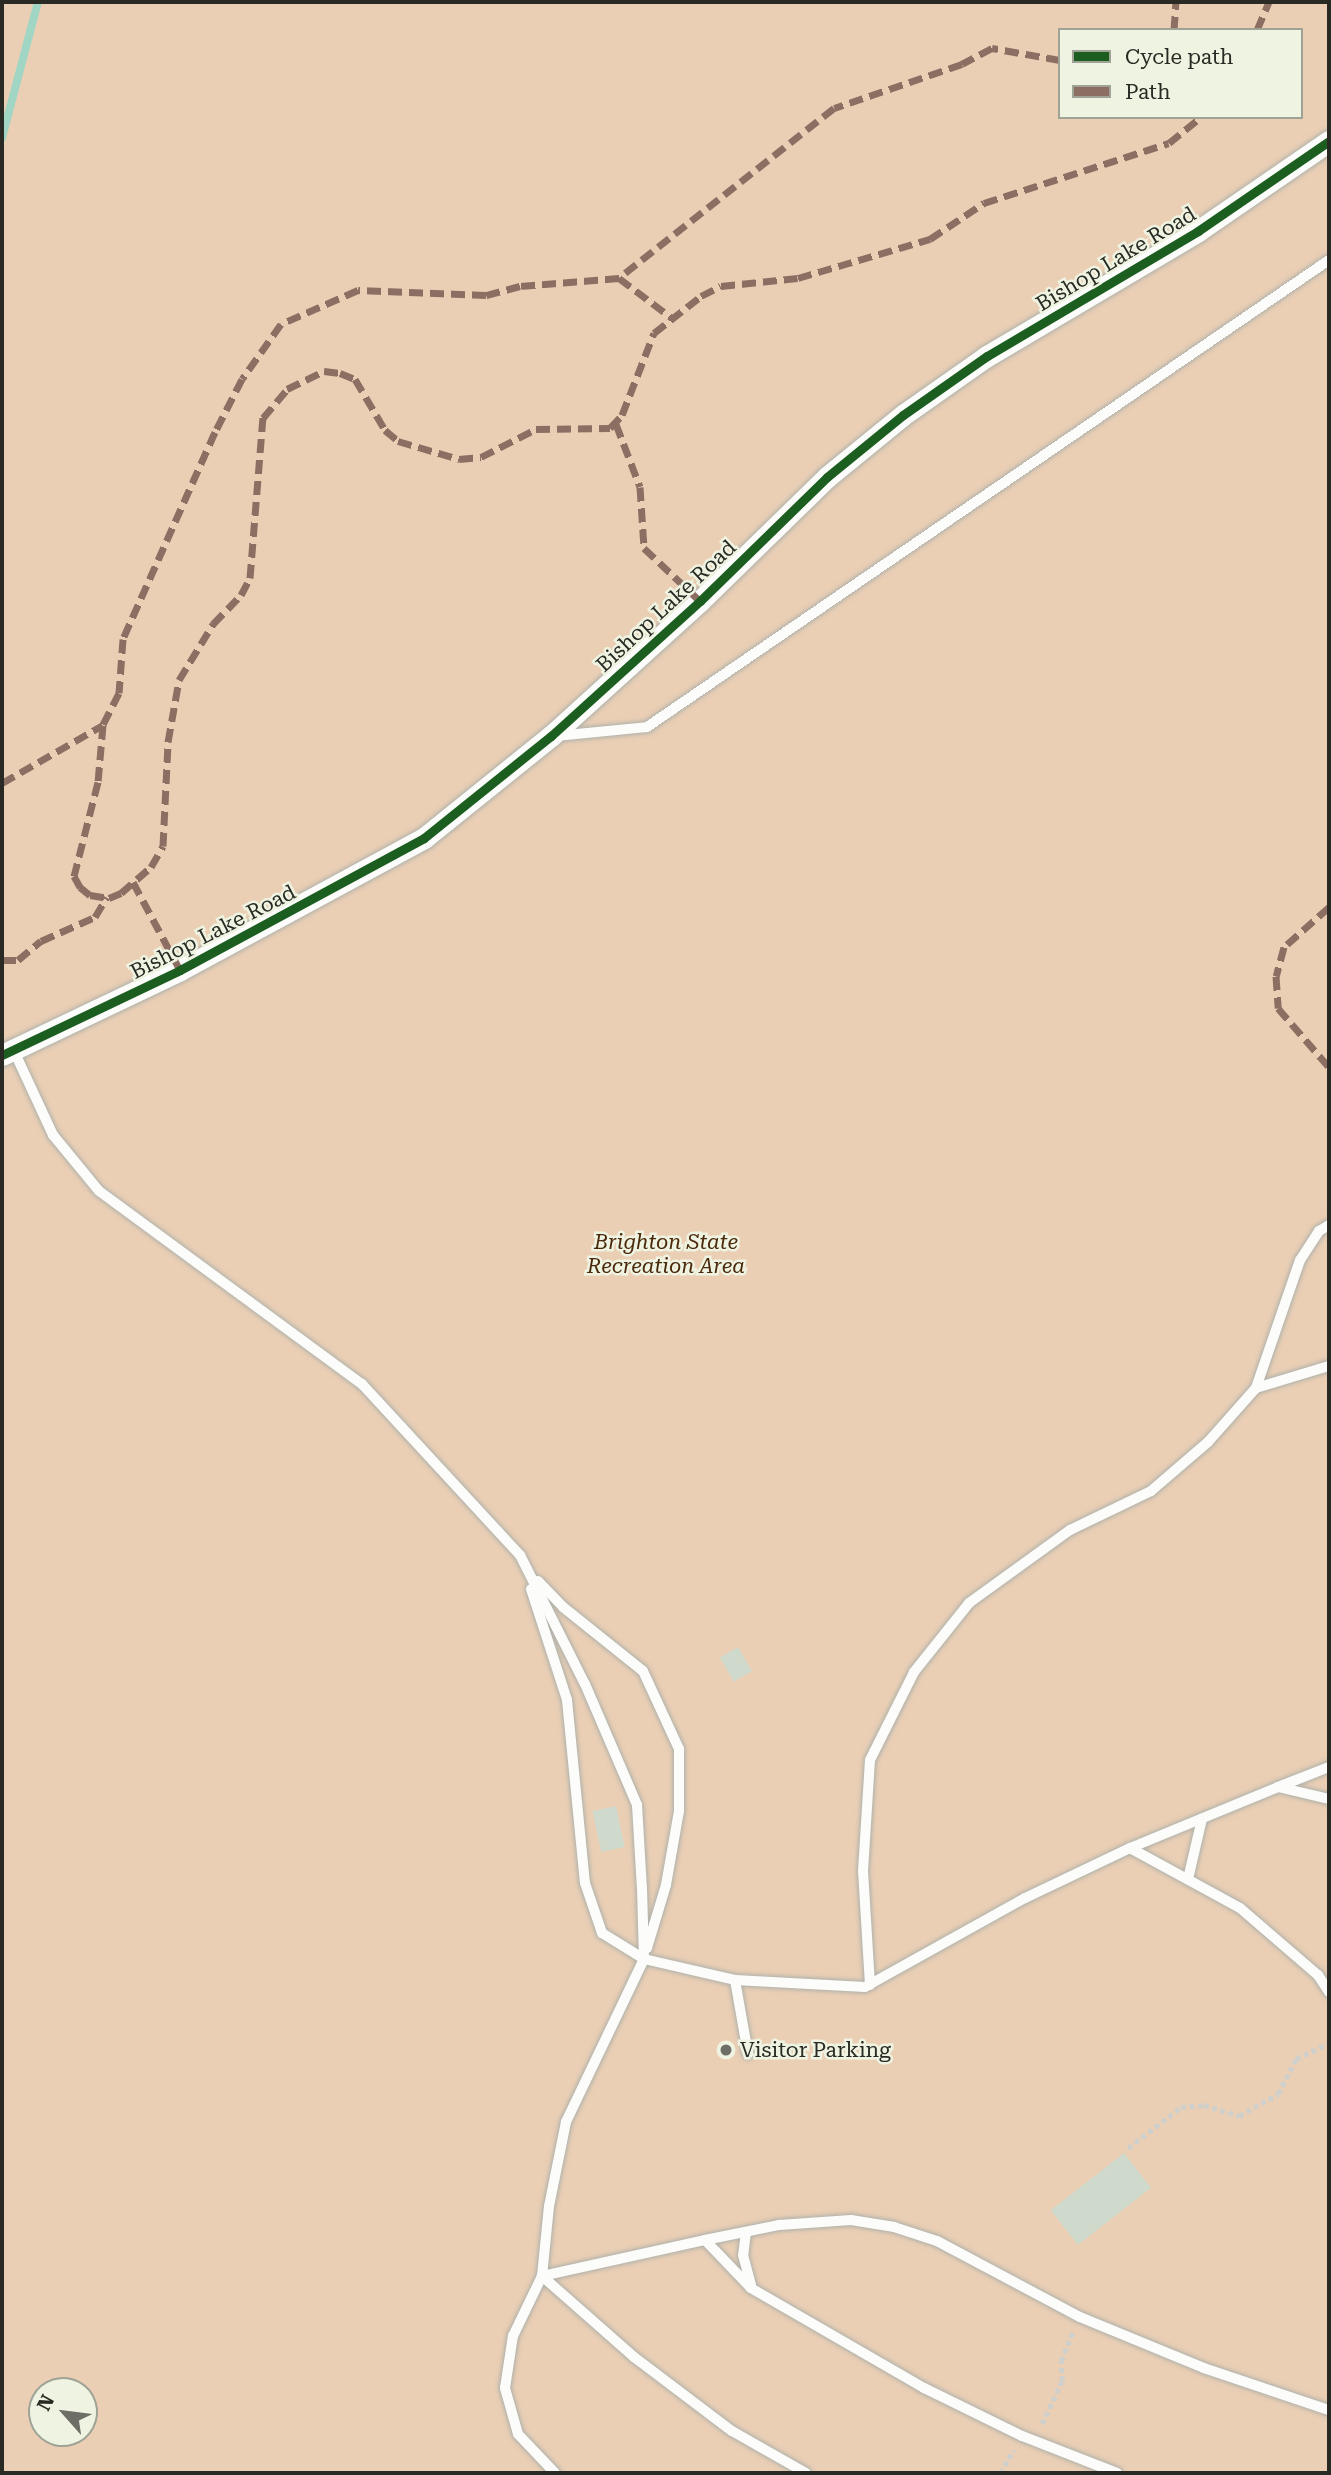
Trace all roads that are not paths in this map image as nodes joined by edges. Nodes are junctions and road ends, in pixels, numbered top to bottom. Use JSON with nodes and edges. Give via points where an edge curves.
{"nodes":[{"id":1,"x":1329,"y":141,"type":"edge"},
{"id":2,"x":1329,"y":260,"type":"edge"},
{"id":3,"x":551,"y":736,"type":"junction"},
{"id":4,"x":8,"y":1053,"type":"edge"},
{"id":5,"x":1329,"y":1225,"type":"edge"},
{"id":6,"x":1329,"y":1366,"type":"edge"},
{"id":7,"x":1256,"y":1388,"type":"junction"},
{"id":8,"x":520,"y":1555,"type":"junction"},
{"id":9,"x":1329,"y":1767,"type":"edge"},
{"id":10,"x":1278,"y":1787,"type":"junction"},
{"id":11,"x":1329,"y":1799,"type":"edge"},
{"id":12,"x":1202,"y":1818,"type":"junction"},
{"id":13,"x":1130,"y":1848,"type":"junction"},
{"id":14,"x":1188,"y":1879,"type":"junction"},
{"id":15,"x":644,"y":1959,"type":"junction"},
{"id":16,"x":735,"y":1980,"type":"junction"},
{"id":17,"x":870,"y":1985,"type":"junction"},
{"id":18,"x":1329,"y":1992,"type":"edge"},
{"id":19,"x":748,"y":2054,"type":"dead end"},
{"id":20,"x":746,"y":2232,"type":"junction"},
{"id":21,"x":705,"y":2240,"type":"junction"},
{"id":22,"x":542,"y":2276,"type":"junction"},
{"id":23,"x":751,"y":2288,"type":"junction"},
{"id":24,"x":1329,"y":2410,"type":"edge"},
{"id":25,"x":555,"y":2473,"type":"edge"},
{"id":26,"x":806,"y":2473,"type":"edge"},
{"id":27,"x":1116,"y":2473,"type":"edge"}],
"edges":[{"from":1,"to":3,"type":"street","name":"Bishop Lake Road","via":[[1198,232],[987,356],[903,415],[827,477],[700,601]]},
{"from":2,"to":3,"type":"lane","via":[[647,727]]},
{"from":3,"to":4,"type":"street","name":"Bishop Lake Road","via":[[424,838],[192,964]]},
{"from":4,"to":8,"type":"lane","via":[[53,1135],[99,1191],[362,1384]]},
{"from":5,"to":7,"type":"lane","via":[[1319,1231],[1300,1260]]},
{"from":6,"to":7,"type":"lane"},
{"from":7,"to":17,"type":"lane","via":[[1208,1442],[1151,1491],[1070,1530],[969,1603],[914,1672],[870,1760],[863,1871]]},
{"from":8,"to":15,"type":"lane","via":[[585,1684],[638,1805]]},
{"from":8,"to":15,"type":"lane","via":[[567,1700],[585,1883],[602,1933]]},
{"from":8,"to":15,"type":"lane","via":[[562,1606],[643,1671],[679,1749],[679,1811],[666,1885]]},
{"from":9,"to":10,"type":"lane"},
{"from":10,"to":11,"type":"lane"},
{"from":10,"to":12,"type":"lane"},
{"from":12,"to":13,"type":"lane"},
{"from":12,"to":14,"type":"lane"},
{"from":13,"to":14,"type":"lane"},
{"from":13,"to":17,"type":"lane","via":[[1025,1898]]},
{"from":14,"to":18,"type":"lane","via":[[1240,1908],[1318,1975]]},
{"from":15,"to":16,"type":"lane"},
{"from":15,"to":22,"type":"lane","via":[[566,2122],[549,2206]]},
{"from":16,"to":17,"type":"lane"},
{"from":16,"to":19,"type":"lane"},
{"from":20,"to":21,"type":"lane"},
{"from":20,"to":23,"type":"lane","via":[[743,2255]]},
{"from":20,"to":24,"type":"lane","via":[[851,2220],[894,2227],[937,2241],[1080,2317],[1204,2368]]},
{"from":21,"to":22,"type":"lane"},
{"from":21,"to":23,"type":"lane"},
{"from":22,"to":25,"type":"lane","via":[[513,2336],[505,2388],[518,2434]]},
{"from":22,"to":26,"type":"lane","via":[[634,2357],[732,2431]]},
{"from":23,"to":27,"type":"lane","via":[[925,2388],[1035,2441]]}]}
